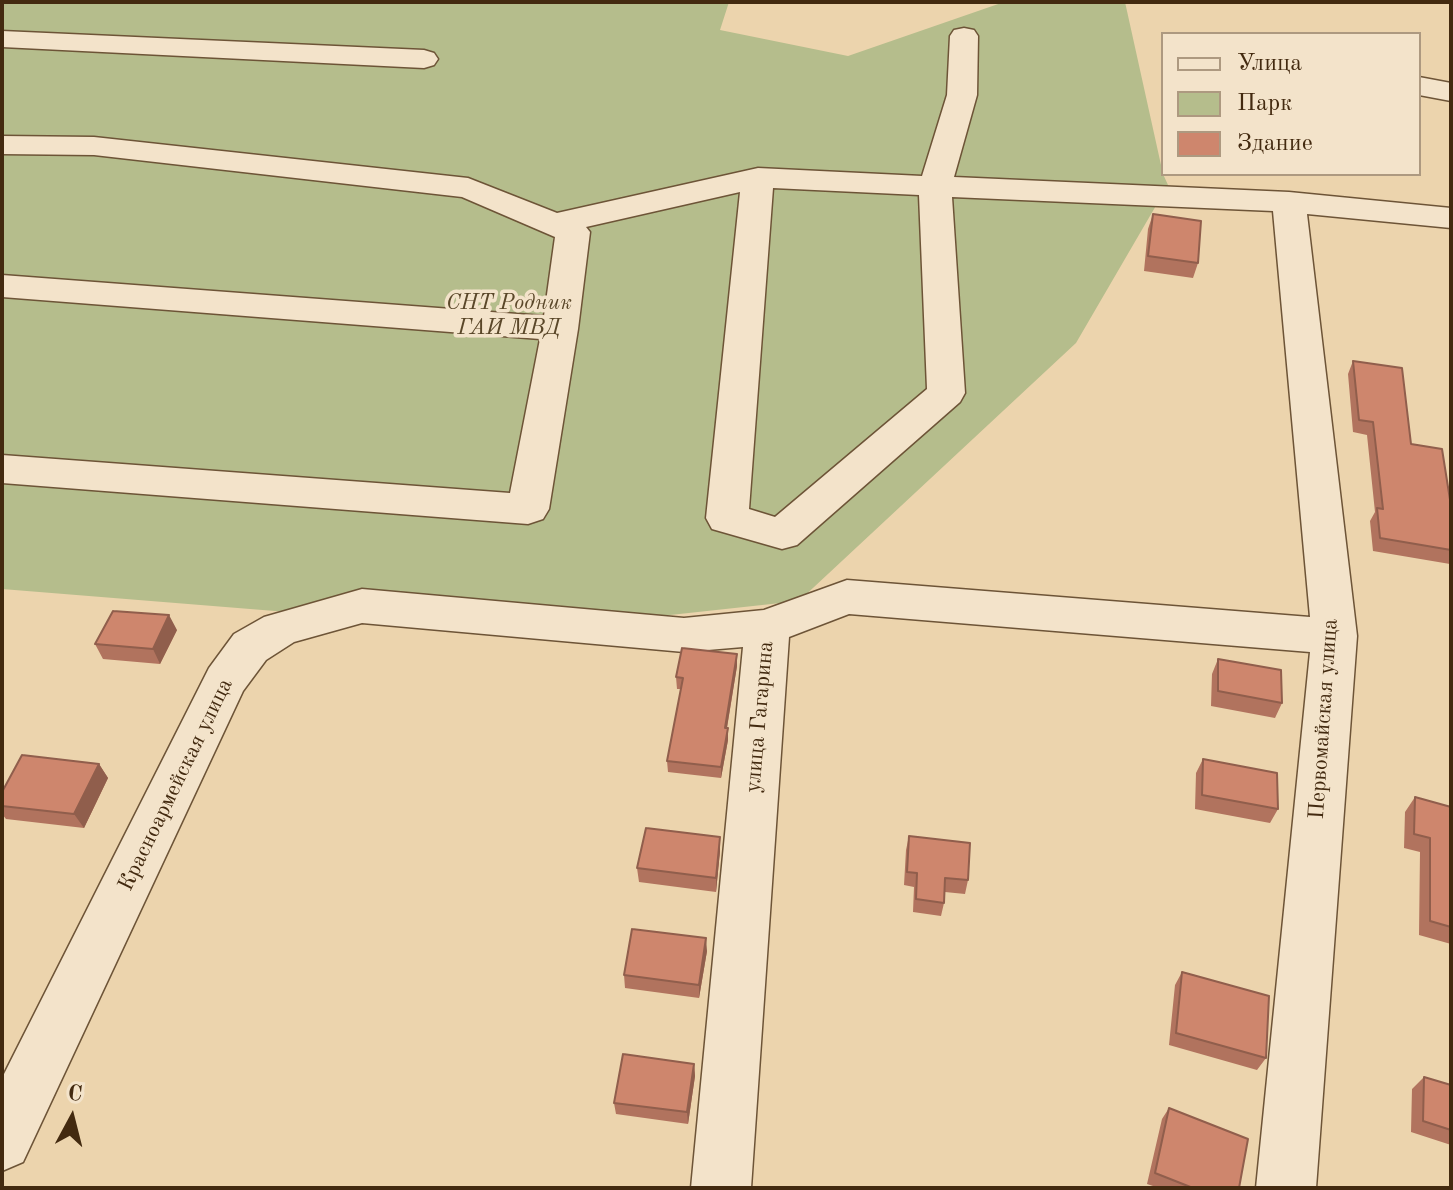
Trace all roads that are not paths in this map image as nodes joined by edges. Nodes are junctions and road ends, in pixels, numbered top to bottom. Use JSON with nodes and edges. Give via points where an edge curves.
{"nodes":[{"id":1,"x":964,"y":36,"type":"dead end"},
{"id":2,"x":2,"y":39,"type":"edge"},
{"id":3,"x":424,"y":59,"type":"dead end"},
{"id":4,"x":1421,"y":86,"type":"edge"},
{"id":5,"x":1451,"y":92,"type":"edge"},
{"id":6,"x":2,"y":145,"type":"edge"},
{"id":7,"x":758,"y":178,"type":"junction"},
{"id":8,"x":935,"y":186,"type":"junction"},
{"id":9,"x":1289,"y":202,"type":"junction"},
{"id":10,"x":1451,"y":218,"type":"edge"},
{"id":11,"x":554,"y":224,"type":"junction"},
{"id":12,"x":2,"y":286,"type":"edge"},
{"id":13,"x":560,"y":329,"type":"junction"},
{"id":14,"x":2,"y":469,"type":"edge"},
{"id":15,"x":767,"y":627,"type":"junction"},
{"id":16,"x":1334,"y":636,"type":"junction"},
{"id":17,"x":2,"y":1141,"type":"edge"},
{"id":18,"x":721,"y":1188,"type":"edge"},
{"id":19,"x":1286,"y":1188,"type":"edge"}],
"edges":[{"from":1,"to":8,"type":"street","via":[[962,95]]},
{"from":2,"to":3,"type":"street"},
{"from":4,"to":5,"type":"street"},
{"from":6,"to":11,"type":"street","via":[[94,146],[468,188]]},
{"from":7,"to":8,"type":"street"},
{"from":7,"to":8,"type":"street","via":[[727,518],[782,534],[946,393]]},
{"from":7,"to":11,"type":"street"},
{"from":8,"to":9,"type":"street"},
{"from":9,"to":10,"type":"street"},
{"from":9,"to":16,"type":"street","name":"Первомайская улица"},
{"from":11,"to":13,"type":"street","via":[[573,232]]},
{"from":12,"to":13,"type":"street"},
{"from":13,"to":14,"type":"street","via":[[528,509]]},
{"from":15,"to":16,"type":"street","name":"улица Гагарина","via":[[847,597]]},
{"from":15,"to":17,"type":"street","name":"Красноармейская улица","via":[[684,635],[362,606],[280,629],[250,647],[225,681]]},
{"from":15,"to":18,"type":"street","name":"улица Гагарина"},
{"from":16,"to":19,"type":"street","name":"Первомайская улица"}]}
